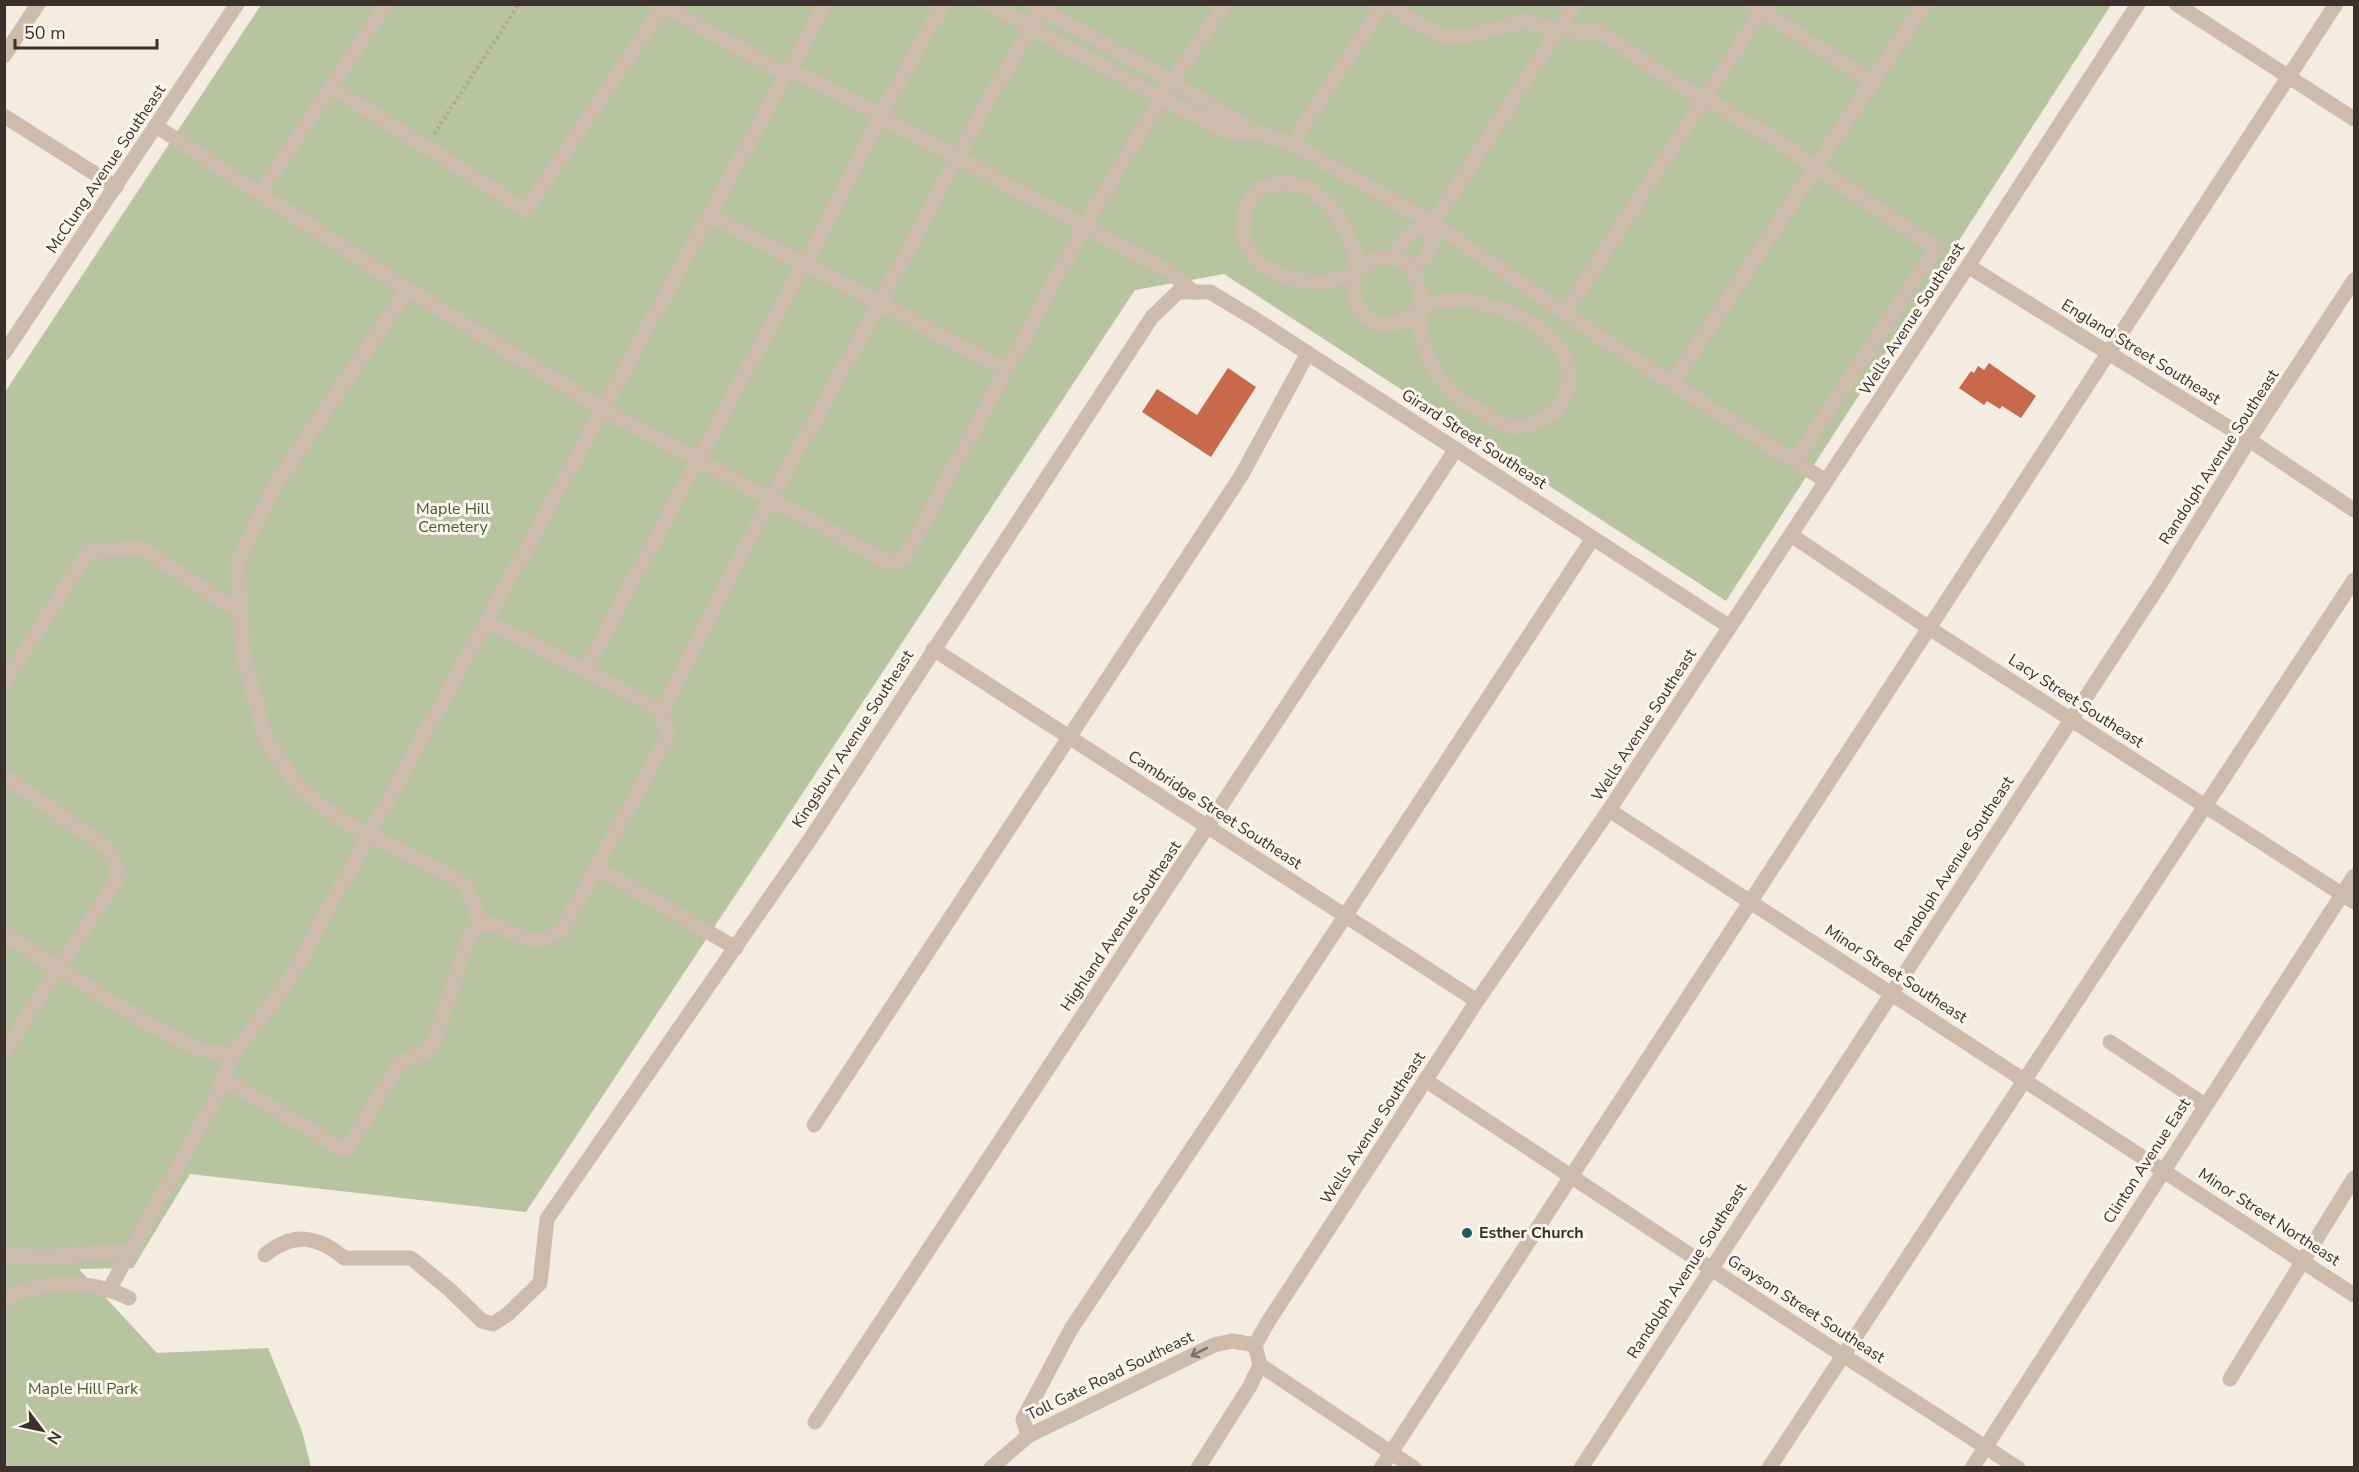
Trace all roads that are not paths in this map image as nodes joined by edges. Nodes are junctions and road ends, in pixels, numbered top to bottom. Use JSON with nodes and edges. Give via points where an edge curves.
{"nodes":[{"id":1,"x":38,"y":4,"type":"edge"},
{"id":2,"x":237,"y":4,"type":"edge"},
{"id":3,"x":386,"y":4,"type":"edge"},
{"id":4,"x":825,"y":4,"type":"edge"},
{"id":5,"x":944,"y":4,"type":"edge"},
{"id":6,"x":989,"y":4,"type":"edge"},
{"id":7,"x":1224,"y":4,"type":"edge"},
{"id":8,"x":1383,"y":4,"type":"edge"},
{"id":9,"x":1389,"y":4,"type":"edge"},
{"id":10,"x":1575,"y":4,"type":"edge"},
{"id":11,"x":1924,"y":4,"type":"edge"},
{"id":12,"x":2138,"y":4,"type":"edge"},
{"id":13,"x":2176,"y":4,"type":"edge"},
{"id":14,"x":2336,"y":4,"type":"edge"},
{"id":15,"x":662,"y":5,"type":"edge"},
{"id":16,"x":1040,"y":6,"type":"edge"},
{"id":17,"x":1760,"y":7,"type":"edge"},
{"id":18,"x":1031,"y":28,"type":"junction"},
{"id":19,"x":1558,"y":31,"type":"junction"},
{"id":20,"x":4,"y":56,"type":"edge"},
{"id":21,"x":788,"y":72,"type":"junction"},
{"id":22,"x":2289,"y":77,"type":"junction"},
{"id":23,"x":1173,"y":82,"type":"junction"},
{"id":24,"x":1872,"y":82,"type":"junction"},
{"id":25,"x":331,"y":87,"type":"junction"},
{"id":26,"x":1161,"y":98,"type":"junction"},
{"id":27,"x":1704,"y":100,"type":"junction"},
{"id":28,"x":4,"y":116,"type":"edge"},
{"id":29,"x":882,"y":116,"type":"junction"},
{"id":30,"x":2355,"y":119,"type":"edge"},
{"id":31,"x":156,"y":126,"type":"junction"},
{"id":32,"x":1256,"y":132,"type":"junction"},
{"id":33,"x":1292,"y":144,"type":"junction"},
{"id":34,"x":958,"y":157,"type":"junction"},
{"id":35,"x":1815,"y":168,"type":"junction"},
{"id":36,"x":116,"y":187,"type":"junction"},
{"id":37,"x":260,"y":193,"type":"junction"},
{"id":38,"x":710,"y":215,"type":"junction"},
{"id":39,"x":1433,"y":223,"type":"junction"},
{"id":40,"x":1085,"y":225,"type":"junction"},
{"id":41,"x":1396,"y":258,"type":"junction"},
{"id":42,"x":804,"y":264,"type":"junction"},
{"id":43,"x":1968,"y":266,"type":"junction"},
{"id":44,"x":1412,"y":267,"type":"junction"},
{"id":45,"x":1355,"y":273,"type":"junction"},
{"id":46,"x":2355,"y":280,"type":"edge"},
{"id":47,"x":407,"y":289,"type":"junction"},
{"id":48,"x":1194,"y":292,"type":"junction"},
{"id":49,"x":879,"y":304,"type":"junction"},
{"id":50,"x":1418,"y":312,"type":"junction"},
{"id":51,"x":1564,"y":314,"type":"junction"},
{"id":52,"x":4,"y":353,"type":"edge"},
{"id":53,"x":1308,"y":353,"type":"junction"},
{"id":54,"x":2109,"y":353,"type":"junction"},
{"id":55,"x":1006,"y":369,"type":"junction"},
{"id":56,"x":1672,"y":383,"type":"junction"},
{"id":57,"x":603,"y":409,"type":"junction"},
{"id":58,"x":2249,"y":440,"type":"junction"},
{"id":59,"x":1456,"y":449,"type":"junction"},
{"id":60,"x":696,"y":460,"type":"junction"},
{"id":61,"x":1795,"y":461,"type":"junction"},
{"id":62,"x":1826,"y":481,"type":"junction"},
{"id":63,"x":770,"y":500,"type":"junction"},
{"id":64,"x":2355,"y":510,"type":"edge"},
{"id":65,"x":1791,"y":535,"type":"junction"},
{"id":66,"x":1593,"y":538,"type":"junction"},
{"id":67,"x":2355,"y":580,"type":"edge"},
{"id":68,"x":240,"y":610,"type":"junction"},
{"id":69,"x":486,"y":621,"type":"junction"},
{"id":70,"x":1730,"y":627,"type":"junction"},
{"id":71,"x":1929,"y":628,"type":"junction"},
{"id":72,"x":933,"y":650,"type":"junction"},
{"id":73,"x":584,"y":671,"type":"junction"},
{"id":74,"x":4,"y":683,"type":"edge"},
{"id":75,"x":661,"y":711,"type":"junction"},
{"id":76,"x":2071,"y":718,"type":"junction"},
{"id":77,"x":1069,"y":738,"type":"junction"},
{"id":78,"x":4,"y":776,"type":"edge"},
{"id":79,"x":2205,"y":806,"type":"junction"},
{"id":80,"x":1609,"y":810,"type":"junction"},
{"id":81,"x":1208,"y":828,"type":"junction"},
{"id":82,"x":369,"y":834,"type":"junction"},
{"id":83,"x":597,"y":868,"type":"junction"},
{"id":84,"x":2355,"y":876,"type":"edge"},
{"id":85,"x":2349,"y":898,"type":"edge"},
{"id":86,"x":1750,"y":902,"type":"junction"},
{"id":87,"x":1345,"y":916,"type":"junction"},
{"id":88,"x":481,"y":925,"type":"junction"},
{"id":89,"x":4,"y":934,"type":"edge"},
{"id":90,"x":736,"y":948,"type":"junction"},
{"id":91,"x":59,"y":968,"type":"junction"},
{"id":92,"x":1891,"y":993,"type":"junction"},
{"id":93,"x":1477,"y":1000,"type":"junction"},
{"id":94,"x":2110,"y":1042,"type":"dead end"},
{"id":95,"x":4,"y":1053,"type":"edge"},
{"id":96,"x":232,"y":1056,"type":"junction"},
{"id":97,"x":224,"y":1079,"type":"junction"},
{"id":98,"x":2026,"y":1079,"type":"junction"},
{"id":99,"x":1425,"y":1080,"type":"junction"},
{"id":100,"x":2205,"y":1105,"type":"junction"},
{"id":101,"x":814,"y":1125,"type":"dead end"},
{"id":102,"x":2164,"y":1169,"type":"junction"},
{"id":103,"x":1571,"y":1176,"type":"junction"},
{"id":104,"x":2355,"y":1178,"type":"edge"},
{"id":105,"x":131,"y":1250,"type":"junction"},
{"id":106,"x":265,"y":1255,"type":"dead end"},
{"id":107,"x":4,"y":1256,"type":"edge"},
{"id":108,"x":2302,"y":1260,"type":"junction"},
{"id":109,"x":1710,"y":1269,"type":"junction"},
{"id":110,"x":110,"y":1288,"type":"junction"},
{"id":111,"x":2355,"y":1294,"type":"edge"},
{"id":112,"x":129,"y":1298,"type":"dead end"},
{"id":113,"x":4,"y":1300,"type":"edge"},
{"id":114,"x":1255,"y":1345,"type":"junction"},
{"id":115,"x":1844,"y":1355,"type":"junction"},
{"id":116,"x":1260,"y":1365,"type":"junction"},
{"id":117,"x":2230,"y":1380,"type":"dead end"},
{"id":118,"x":815,"y":1422,"type":"dead end"},
{"id":119,"x":1028,"y":1436,"type":"junction"},
{"id":120,"x":1986,"y":1446,"type":"junction"},
{"id":121,"x":1391,"y":1453,"type":"junction"},
{"id":122,"x":992,"y":1467,"type":"edge"},
{"id":123,"x":1198,"y":1467,"type":"edge"},
{"id":124,"x":1381,"y":1467,"type":"edge"},
{"id":125,"x":1414,"y":1467,"type":"edge"},
{"id":126,"x":1581,"y":1467,"type":"edge"},
{"id":127,"x":1769,"y":1467,"type":"edge"},
{"id":128,"x":1972,"y":1467,"type":"edge"},
{"id":129,"x":2018,"y":1467,"type":"edge"}],
"edges":[{"from":1,"to":20,"type":"street"},
{"from":2,"to":31,"type":"street","name":"McClung Avenue Southeast"},
{"from":3,"to":25,"type":"street"},
{"from":4,"to":21,"type":"street"},
{"from":5,"to":29,"type":"street"},
{"from":6,"to":18,"type":"street"},
{"from":7,"to":23,"type":"street"},
{"from":8,"to":33,"type":"street"},
{"from":9,"to":19,"type":"street","via":[[1446,37],[1525,21]]},
{"from":10,"to":19,"type":"street"},
{"from":11,"to":24,"type":"street"},
{"from":12,"to":43,"type":"street","name":"Wells Avenue Southeast"},
{"from":13,"to":22,"type":"street"},
{"from":14,"to":22,"type":"street"},
{"from":15,"to":21,"type":"street"},
{"from":15,"to":25,"type":"street","via":[[526,210]]},
{"from":16,"to":18,"type":"street"},
{"from":16,"to":23,"type":"street"},
{"from":17,"to":24,"type":"street"},
{"from":17,"to":27,"type":"street"},
{"from":18,"to":26,"type":"street"},
{"from":18,"to":34,"type":"street"},
{"from":19,"to":27,"type":"street","via":[[1599,32]]},
{"from":19,"to":39,"type":"street"},
{"from":21,"to":29,"type":"street"},
{"from":21,"to":38,"type":"street"},
{"from":22,"to":30,"type":"street"},
{"from":22,"to":54,"type":"street"},
{"from":23,"to":26,"type":"street"},
{"from":23,"to":32,"type":"street"},
{"from":24,"to":35,"type":"street"},
{"from":25,"to":37,"type":"street"},
{"from":26,"to":32,"type":"street","via":[[1233,134]]},
{"from":26,"to":40,"type":"street"},
{"from":27,"to":35,"type":"street","via":[[1764,132]]},
{"from":27,"to":51,"type":"street"},
{"from":28,"to":36,"type":"street"},
{"from":29,"to":34,"type":"street"},
{"from":29,"to":42,"type":"street"},
{"from":31,"to":36,"type":"street","name":"McClung Avenue Southeast"},
{"from":31,"to":37,"type":"street"},
{"from":32,"to":33,"type":"street"},
{"from":33,"to":39,"type":"street"},
{"from":34,"to":40,"type":"street"},
{"from":34,"to":49,"type":"street"},
{"from":35,"to":56,"type":"street"},
{"from":35,"to":61,"type":"street","via":[[1936,248]]},
{"from":36,"to":52,"type":"street","name":"McClung Avenue Southeast"},
{"from":37,"to":47,"type":"street"},
{"from":38,"to":42,"type":"street"},
{"from":38,"to":57,"type":"street"},
{"from":39,"to":41,"type":"street","via":[[1413,231],[1398,245]]},
{"from":39,"to":44,"type":"street","via":[[1434,238],[1429,252]]},
{"from":39,"to":51,"type":"street"},
{"from":40,"to":48,"type":"street","via":[[1168,271]]},
{"from":40,"to":55,"type":"street"},
{"from":41,"to":44,"type":"street"},
{"from":41,"to":45,"type":"street","via":[[1380,257]]},
{"from":42,"to":49,"type":"street"},
{"from":42,"to":60,"type":"street"},
{"from":43,"to":54,"type":"street","name":"England Street Southeast"},
{"from":43,"to":62,"type":"street","name":"Wells Avenue Southeast"},
{"from":44,"to":50,"type":"street","via":[[1421,294]]},
{"from":45,"to":45,"type":"street","via":[[1355,253],[1345,227],[1330,206],[1310,189],[1286,182],[1259,189],[1246,206],[1241,230],[1249,252],[1260,265],[1281,276],[1305,281],[1326,282]]},
{"from":45,"to":50,"type":"street","via":[[1357,310],[1366,319],[1380,326],[1405,321]]},
{"from":46,"to":58,"type":"street","name":"Randolph Avenue Southeast"},
{"from":47,"to":57,"type":"street"},
{"from":47,"to":68,"type":"street","via":[[274,487],[238,562]]},
{"from":48,"to":53,"type":"street","name":"Girard Street Southeast","via":[[1210,292]]},
{"from":48,"to":72,"type":"street","name":"Kingsbury Avenue Southeast","via":[[1178,292],[1152,317]]},
{"from":49,"to":55,"type":"street"},
{"from":49,"to":63,"type":"street"},
{"from":50,"to":50,"type":"street","via":[[1428,362],[1462,401],[1490,418],[1518,427],[1545,419],[1562,404],[1570,383],[1565,359],[1556,342],[1533,322],[1510,311],[1465,300],[1434,302]]},
{"from":51,"to":56,"type":"street"},
{"from":53,"to":59,"type":"street","name":"Girard Street Southeast"},
{"from":53,"to":77,"type":"street","via":[[1241,476]]},
{"from":54,"to":58,"type":"street","name":"England Street Southeast"},
{"from":54,"to":71,"type":"street"},
{"from":55,"to":63,"type":"street","via":[[905,557],[890,563]]},
{"from":56,"to":61,"type":"street"},
{"from":57,"to":60,"type":"street"},
{"from":57,"to":69,"type":"street"},
{"from":58,"to":64,"type":"street","name":"England Street Southeast"},
{"from":58,"to":76,"type":"street","name":"Randolph Avenue Southeast"},
{"from":59,"to":66,"type":"street","name":"Girard Street Southeast"},
{"from":59,"to":81,"type":"street","name":"Highland Avenue Southeast"},
{"from":60,"to":63,"type":"street"},
{"from":60,"to":73,"type":"street"},
{"from":61,"to":62,"type":"street"},
{"from":62,"to":65,"type":"street","name":"Wells Avenue Southeast"},
{"from":63,"to":75,"type":"street"},
{"from":65,"to":70,"type":"street","name":"Wells Avenue Southeast"},
{"from":65,"to":71,"type":"street","name":"Lacy Street Southeast"},
{"from":66,"to":70,"type":"street","name":"Girard Street Southeast"},
{"from":66,"to":87,"type":"street"},
{"from":67,"to":79,"type":"street"},
{"from":68,"to":74,"type":"street","via":[[141,548],[88,552]]},
{"from":68,"to":82,"type":"street","via":[[242,650],[267,741],[297,785],[330,813]]},
{"from":69,"to":73,"type":"street"},
{"from":69,"to":82,"type":"street"},
{"from":70,"to":80,"type":"street","name":"Wells Avenue Southeast"},
{"from":71,"to":76,"type":"street","name":"Lacy Street Southeast"},
{"from":71,"to":86,"type":"street"},
{"from":72,"to":77,"type":"street","name":"Cambridge Street Southeast"},
{"from":72,"to":90,"type":"street","name":"Kingsbury Avenue Southeast"},
{"from":73,"to":75,"type":"street"},
{"from":75,"to":83,"type":"street","via":[[668,736]]},
{"from":76,"to":79,"type":"street","name":"Lacy Street Southeast"},
{"from":76,"to":92,"type":"street","name":"Randolph Avenue Southeast"},
{"from":77,"to":81,"type":"street","name":"Cambridge Street Southeast"},
{"from":77,"to":101,"type":"street"},
{"from":78,"to":91,"type":"street","via":[[110,849],[120,876]]},
{"from":79,"to":85,"type":"street","name":"Lacy Street Southeast"},
{"from":79,"to":98,"type":"street"},
{"from":80,"to":86,"type":"street","name":"Minor Street Southeast"},
{"from":80,"to":93,"type":"street","name":"Wells Avenue Southeast"},
{"from":81,"to":87,"type":"street","name":"Cambridge Street Southeast"},
{"from":81,"to":118,"type":"street","name":"Highland Avenue Southeast"},
{"from":82,"to":88,"type":"street","via":[[466,885]]},
{"from":82,"to":96,"type":"street","via":[[290,979]]},
{"from":83,"to":88,"type":"street","via":[[562,930],[542,941],[521,937],[498,925]]},
{"from":83,"to":90,"type":"street"},
{"from":84,"to":85,"type":"street","name":"Clinton Avenue East"},
{"from":85,"to":100,"type":"street","name":"Clinton Avenue East"},
{"from":86,"to":92,"type":"street","name":"Minor Street Southeast"},
{"from":86,"to":103,"type":"street"},
{"from":87,"to":93,"type":"street","name":"Cambridge Street Southeast"},
{"from":87,"to":119,"type":"street","via":[[1071,1329],[1023,1419]]},
{"from":88,"to":97,"type":"street","via":[[469,936],[464,948],[433,1046],[399,1064],[346,1151]]},
{"from":89,"to":91,"type":"street"},
{"from":90,"to":106,"type":"street","name":"Kingsbury Avenue Southeast","via":[[547,1219],[540,1283],[493,1324],[482,1321],[411,1257],[344,1258],[328,1245],[303,1238],[275,1246]]},
{"from":91,"to":95,"type":"street"},
{"from":91,"to":96,"type":"street","via":[[192,1047]]},
{"from":92,"to":98,"type":"street","name":"Minor Street Southeast"},
{"from":92,"to":109,"type":"street","name":"Randolph Avenue Southeast"},
{"from":93,"to":99,"type":"street","name":"Wells Avenue Southeast"},
{"from":94,"to":100,"type":"street"},
{"from":96,"to":97,"type":"street"},
{"from":97,"to":105,"type":"street"},
{"from":98,"to":102,"type":"street","name":"Minor Street Southeast"},
{"from":98,"to":115,"type":"street"},
{"from":99,"to":103,"type":"street","name":"Grayson Street Southeast"},
{"from":99,"to":114,"type":"street","name":"Wells Avenue Southeast"},
{"from":100,"to":102,"type":"street","name":"Clinton Avenue East"},
{"from":102,"to":108,"type":"street","name":"Minor Street Northeast"},
{"from":102,"to":120,"type":"street","name":"Clinton Avenue East"},
{"from":103,"to":109,"type":"street","name":"Grayson Street Southeast"},
{"from":103,"to":121,"type":"street"},
{"from":104,"to":108,"type":"street"},
{"from":105,"to":107,"type":"street","via":[[49,1257]]},
{"from":105,"to":110,"type":"street"},
{"from":108,"to":111,"type":"street","name":"Minor Street Northeast"},
{"from":108,"to":117,"type":"street"},
{"from":109,"to":115,"type":"street","name":"Grayson Street Southeast"},
{"from":109,"to":126,"type":"street","name":"Randolph Avenue Southeast"},
{"from":110,"to":112,"type":"street"},
{"from":110,"to":113,"type":"street","via":[[73,1284],[34,1287]]},
{"from":114,"to":116,"type":"street"},
{"from":114,"to":119,"type":"street","name":"Toll Gate Road Southeast","one_way":true,"via":[[1232,1341],[1214,1345]]},
{"from":115,"to":120,"type":"street","name":"Grayson Street Southeast"},
{"from":115,"to":127,"type":"street"},
{"from":116,"to":121,"type":"street"},
{"from":116,"to":123,"type":"street"},
{"from":119,"to":122,"type":"street","name":"Toll Gate Road Southeast"},
{"from":120,"to":128,"type":"street","name":"Clinton Avenue East"},
{"from":120,"to":129,"type":"street","name":"Grayson Street Southeast"},
{"from":121,"to":124,"type":"street"},
{"from":121,"to":125,"type":"street"}]}
